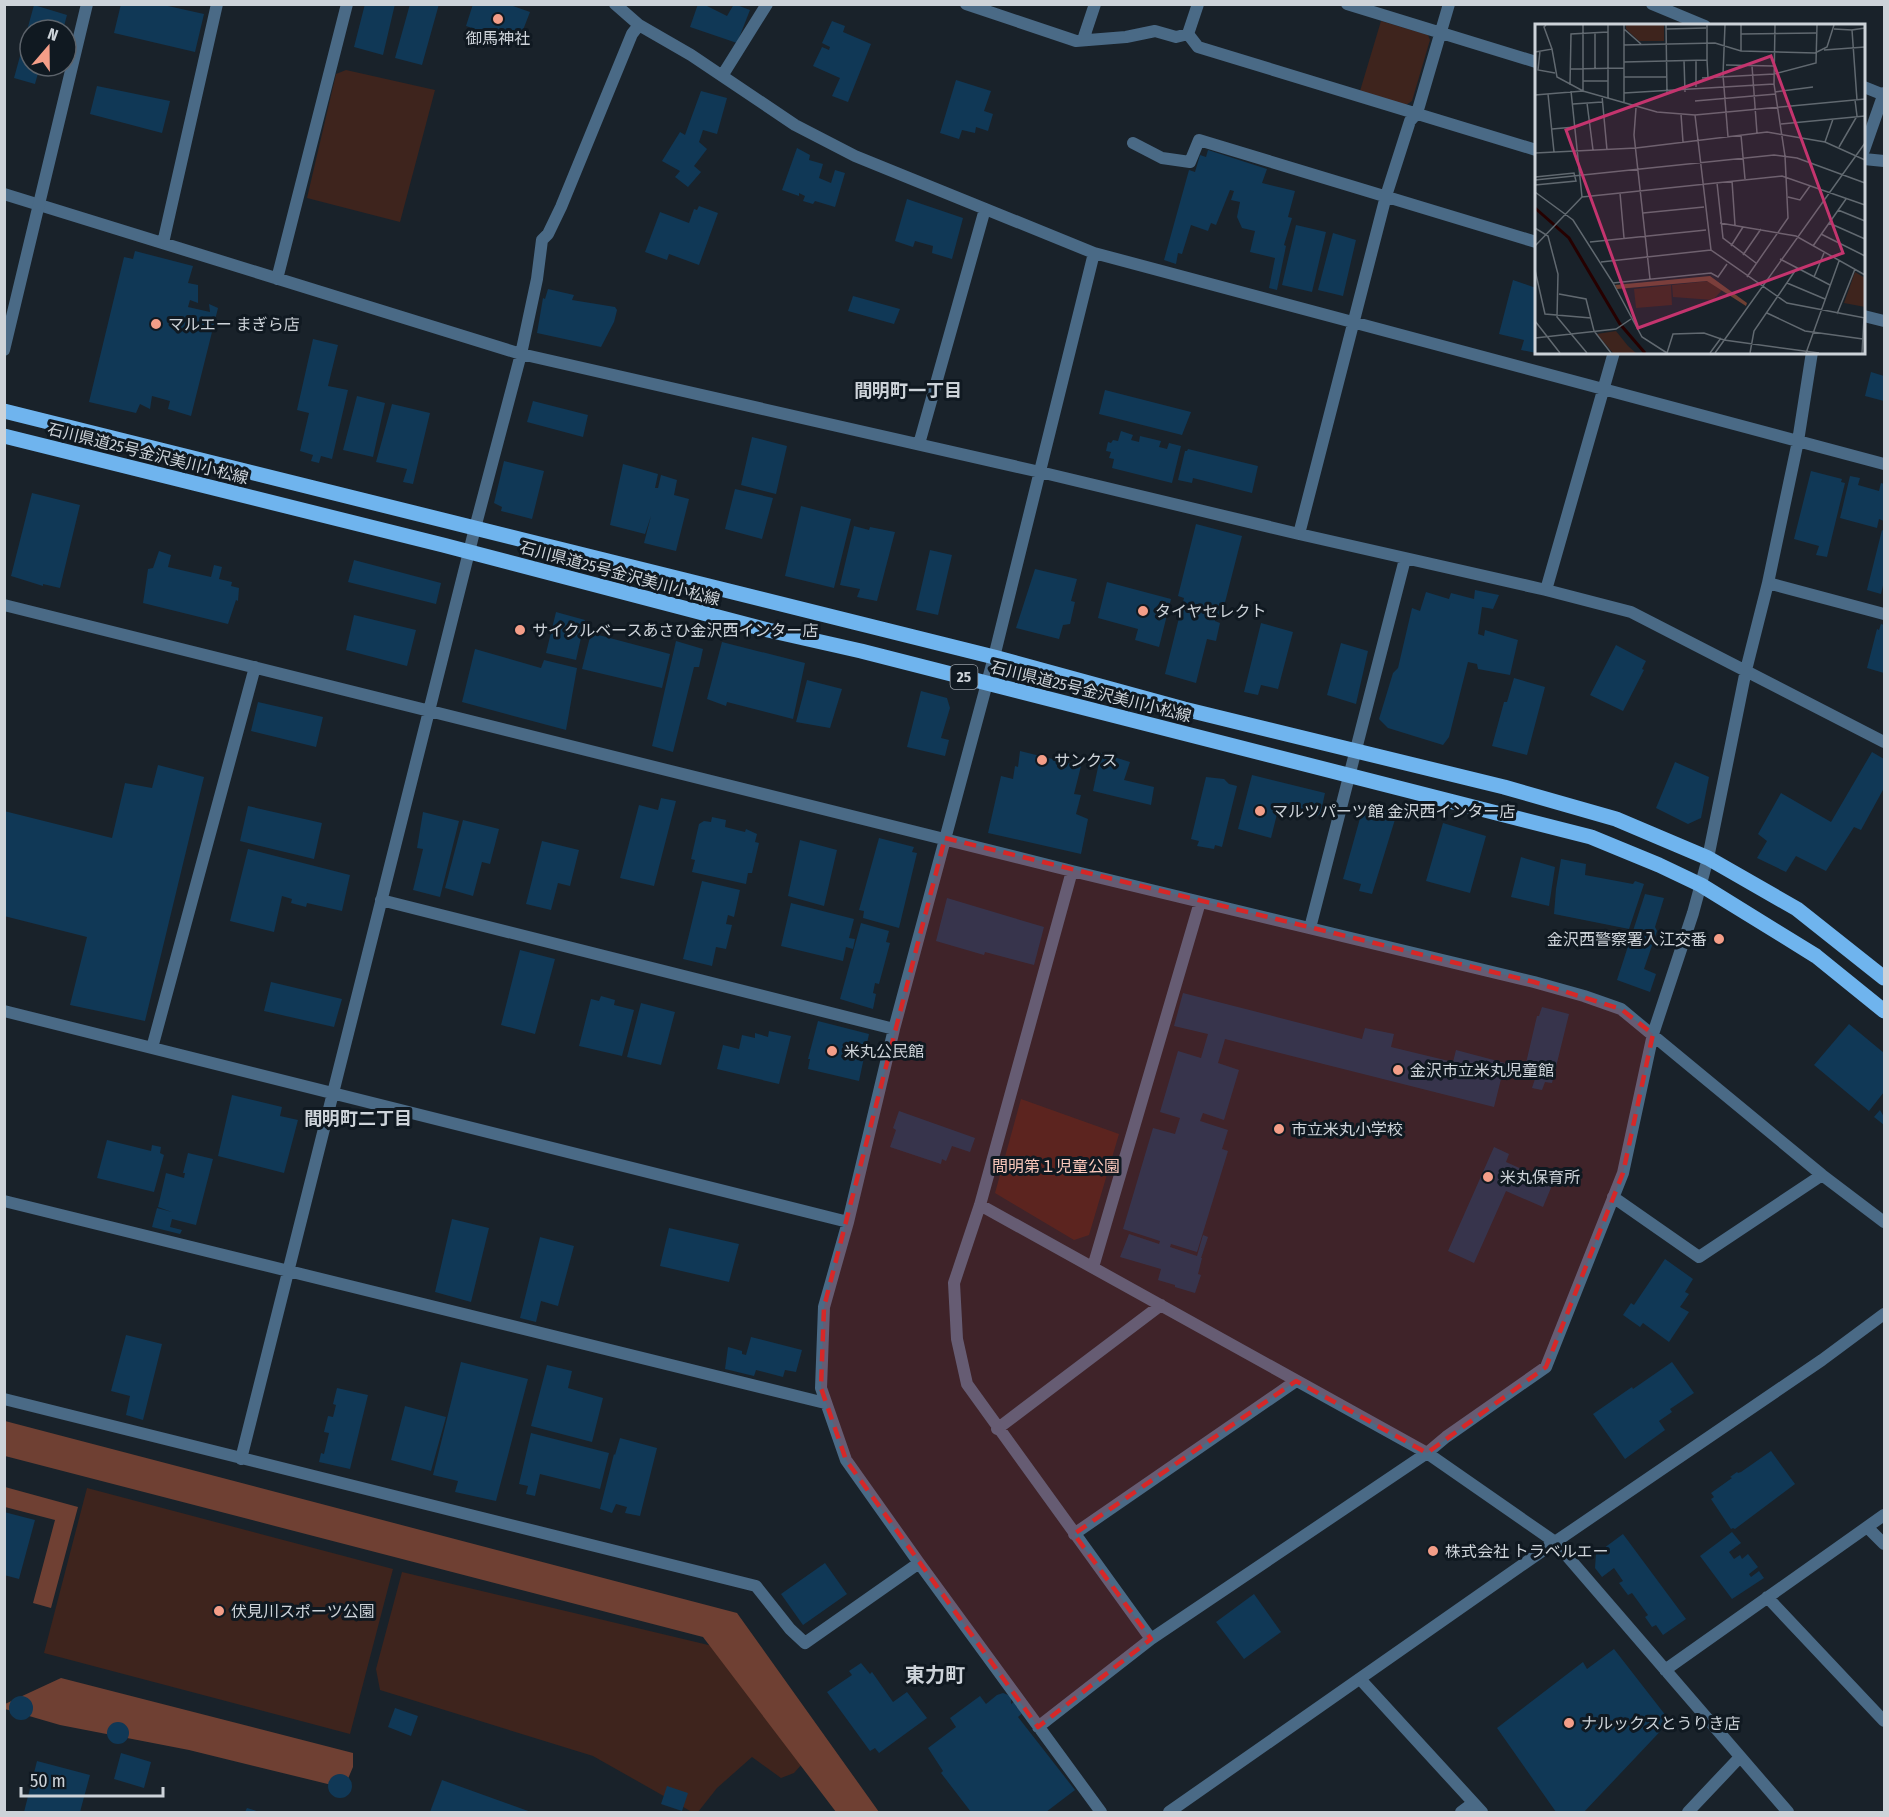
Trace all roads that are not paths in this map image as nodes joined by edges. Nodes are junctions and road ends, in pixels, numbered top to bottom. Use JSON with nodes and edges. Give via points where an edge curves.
{"nodes":[{"id":1,"x":87,"y":4,"type":"edge"},
{"id":2,"x":217,"y":4,"type":"edge"},
{"id":3,"x":347,"y":4,"type":"edge"},
{"id":4,"x":615,"y":4,"type":"edge"},
{"id":5,"x":767,"y":4,"type":"edge"},
{"id":6,"x":966,"y":4,"type":"edge"},
{"id":7,"x":1095,"y":4,"type":"edge"},
{"id":8,"x":1198,"y":4,"type":"edge"},
{"id":9,"x":1347,"y":4,"type":"edge"},
{"id":10,"x":1449,"y":4,"type":"edge"},
{"id":11,"x":1652,"y":4,"type":"edge"},
{"id":12,"x":1700,"y":24,"type":"edge"},
{"id":13,"x":639,"y":25,"type":"junction"},
{"id":14,"x":1188,"y":33,"type":"junction"},
{"id":15,"x":1439,"y":33,"type":"junction"},
{"id":16,"x":1083,"y":40,"type":"junction"},
{"id":17,"x":1535,"y":62,"type":"edge"},
{"id":18,"x":722,"y":76,"type":"junction"},
{"id":19,"x":1865,"y":88,"type":"edge"},
{"id":20,"x":1884,"y":94,"type":"edge"},
{"id":21,"x":1417,"y":112,"type":"junction"},
{"id":22,"x":1133,"y":143,"type":"dead end"},
{"id":23,"x":1865,"y":145,"type":"edge"},
{"id":24,"x":1535,"y":150,"type":"edge"},
{"id":25,"x":1865,"y":159,"type":"edge"},
{"id":26,"x":1884,"y":161,"type":"edge"},
{"id":27,"x":4,"y":194,"type":"edge"},
{"id":28,"x":1386,"y":196,"type":"junction"},
{"id":29,"x":40,"y":206,"type":"junction"},
{"id":30,"x":985,"y":209,"type":"junction"},
{"id":31,"x":1535,"y":242,"type":"edge"},
{"id":32,"x":163,"y":243,"type":"junction"},
{"id":33,"x":1094,"y":253,"type":"junction"},
{"id":34,"x":277,"y":279,"type":"junction"},
{"id":35,"x":1865,"y":316,"type":"edge"},
{"id":36,"x":1884,"y":321,"type":"edge"},
{"id":37,"x":1352,"y":323,"type":"junction"},
{"id":38,"x":4,"y":350,"type":"edge"},
{"id":39,"x":521,"y":354,"type":"junction"},
{"id":40,"x":1613,"y":354,"type":"edge"},
{"id":41,"x":1812,"y":354,"type":"edge"},
{"id":42,"x":1603,"y":390,"type":"junction"},
{"id":43,"x":4,"y":411,"type":"edge"},
{"id":44,"x":4,"y":436,"type":"edge"},
{"id":45,"x":1798,"y":441,"type":"junction"},
{"id":46,"x":919,"y":444,"type":"junction"},
{"id":47,"x":1884,"y":464,"type":"edge"},
{"id":48,"x":1040,"y":472,"type":"junction"},
{"id":49,"x":475,"y":528,"type":"junction"},
{"id":50,"x":1299,"y":534,"type":"junction"},
{"id":51,"x":469,"y":552,"type":"junction"},
{"id":52,"x":1405,"y":559,"type":"junction"},
{"id":53,"x":1768,"y":583,"type":"junction"},
{"id":54,"x":1546,"y":590,"type":"junction"},
{"id":55,"x":4,"y":605,"type":"edge"},
{"id":56,"x":1884,"y":614,"type":"edge"},
{"id":57,"x":994,"y":657,"type":"junction"},
{"id":58,"x":255,"y":667,"type":"junction"},
{"id":59,"x":1746,"y":670,"type":"junction"},
{"id":60,"x":987,"y":683,"type":"junction"},
{"id":61,"x":429,"y":710,"type":"junction"},
{"id":62,"x":1884,"y":742,"type":"edge"},
{"id":63,"x":1355,"y":751,"type":"junction"},
{"id":64,"x":1349,"y":776,"type":"junction"},
{"id":65,"x":945,"y":838,"type":"junction"},
{"id":66,"x":1708,"y":858,"type":"junction"},
{"id":67,"x":1072,"y":871,"type":"junction"},
{"id":68,"x":1701,"y":885,"type":"junction"},
{"id":69,"x":381,"y":900,"type":"junction"},
{"id":70,"x":1200,"y":902,"type":"junction"},
{"id":71,"x":1310,"y":928,"type":"junction"},
{"id":72,"x":1884,"y":978,"type":"edge"},
{"id":73,"x":4,"y":1011,"type":"edge"},
{"id":74,"x":1884,"y":1011,"type":"edge"},
{"id":75,"x":894,"y":1029,"type":"junction"},
{"id":76,"x":1653,"y":1034,"type":"junction"},
{"id":77,"x":152,"y":1048,"type":"junction"},
{"id":78,"x":333,"y":1093,"type":"junction"},
{"id":79,"x":1822,"y":1175,"type":"junction"},
{"id":80,"x":1613,"y":1197,"type":"junction"},
{"id":81,"x":4,"y":1201,"type":"edge"},
{"id":82,"x":980,"y":1205,"type":"junction"},
{"id":83,"x":848,"y":1222,"type":"junction"},
{"id":84,"x":1884,"y":1222,"type":"edge"},
{"id":85,"x":1093,"y":1267,"type":"junction"},
{"id":86,"x":288,"y":1271,"type":"junction"},
{"id":87,"x":1161,"y":1305,"type":"junction"},
{"id":88,"x":1884,"y":1314,"type":"edge"},
{"id":89,"x":1296,"y":1381,"type":"junction"},
{"id":90,"x":4,"y":1399,"type":"edge"},
{"id":91,"x":825,"y":1403,"type":"junction"},
{"id":92,"x":998,"y":1429,"type":"junction"},
{"id":93,"x":1427,"y":1453,"type":"junction"},
{"id":94,"x":241,"y":1459,"type":"junction"},
{"id":95,"x":1884,"y":1515,"type":"edge"},
{"id":96,"x":1867,"y":1527,"type":"junction"},
{"id":97,"x":1074,"y":1534,"type":"junction"},
{"id":98,"x":1555,"y":1542,"type":"junction"},
{"id":99,"x":1884,"y":1544,"type":"edge"},
{"id":100,"x":919,"y":1563,"type":"junction"},
{"id":101,"x":1767,"y":1597,"type":"junction"},
{"id":102,"x":1151,"y":1639,"type":"junction"},
{"id":103,"x":1665,"y":1670,"type":"junction"},
{"id":104,"x":1360,"y":1679,"type":"junction"},
{"id":105,"x":1884,"y":1721,"type":"edge"},
{"id":106,"x":1038,"y":1727,"type":"junction"},
{"id":107,"x":1740,"y":1757,"type":"junction"},
{"id":108,"x":1478,"y":1808,"type":"edge"},
{"id":109,"x":1101,"y":1812,"type":"edge"},
{"id":110,"x":1169,"y":1812,"type":"edge"},
{"id":111,"x":1461,"y":1812,"type":"edge"},
{"id":112,"x":1688,"y":1812,"type":"edge"},
{"id":113,"x":1788,"y":1812,"type":"edge"}],
"edges":[{"from":1,"to":29,"type":"street"},
{"from":2,"to":32,"type":"street"},
{"from":3,"to":34,"type":"street"},
{"from":4,"to":13,"type":"street"},
{"from":5,"to":18,"type":"street"},
{"from":6,"to":16,"type":"street","via":[[1076,41]]},
{"from":7,"to":16,"type":"street"},
{"from":8,"to":14,"type":"street"},
{"from":9,"to":15,"type":"street"},
{"from":10,"to":15,"type":"street"},
{"from":11,"to":12,"type":"street"},
{"from":13,"to":18,"type":"street"},
{"from":13,"to":39,"type":"street","via":[[561,207],[542,240]]},
{"from":14,"to":16,"type":"street","via":[[1176,37],[1155,31]]},
{"from":14,"to":21,"type":"street","via":[[1198,47]]},
{"from":15,"to":17,"type":"street"},
{"from":15,"to":21,"type":"street"},
{"from":18,"to":30,"type":"street","via":[[795,125],[855,156]]},
{"from":19,"to":20,"type":"street"},
{"from":20,"to":23,"type":"street"},
{"from":21,"to":24,"type":"street"},
{"from":21,"to":28,"type":"street","via":[[1410,121]]},
{"from":22,"to":28,"type":"street","via":[[1162,158],[1190,162],[1198,140]]},
{"from":25,"to":26,"type":"street"},
{"from":27,"to":29,"type":"street"},
{"from":28,"to":31,"type":"street"},
{"from":28,"to":37,"type":"street"},
{"from":29,"to":32,"type":"street"},
{"from":29,"to":38,"type":"street"},
{"from":30,"to":33,"type":"street"},
{"from":30,"to":46,"type":"street"},
{"from":32,"to":34,"type":"street"},
{"from":33,"to":37,"type":"street"},
{"from":33,"to":48,"type":"street"},
{"from":34,"to":39,"type":"street"},
{"from":35,"to":36,"type":"street"},
{"from":37,"to":42,"type":"street"},
{"from":37,"to":50,"type":"street"},
{"from":39,"to":46,"type":"street"},
{"from":39,"to":49,"type":"street"},
{"from":40,"to":42,"type":"street"},
{"from":41,"to":45,"type":"street"},
{"from":42,"to":45,"type":"street"},
{"from":42,"to":54,"type":"street"},
{"from":43,"to":49,"type":"main road","name":"石川県道25号金沢美川小松線","number":"25"},
{"from":44,"to":51,"type":"main road","name":"石川県道25号金沢美川小松線","number":"25"},
{"from":45,"to":47,"type":"street"},
{"from":45,"to":53,"type":"street"},
{"from":46,"to":48,"type":"street"},
{"from":48,"to":50,"type":"street"},
{"from":48,"to":57,"type":"street"},
{"from":49,"to":51,"type":"street"},
{"from":49,"to":57,"type":"main road","name":"石川県道25号金沢美川小松線","number":"25"},
{"from":50,"to":52,"type":"street"},
{"from":51,"to":60,"type":"main road","name":"石川県道25号金沢美川小松線","number":"25"},
{"from":51,"to":61,"type":"street"},
{"from":52,"to":54,"type":"street"},
{"from":52,"to":63,"type":"street"},
{"from":53,"to":56,"type":"street"},
{"from":53,"to":59,"type":"street"},
{"from":54,"to":59,"type":"street","via":[[1630,612]]},
{"from":55,"to":58,"type":"street"},
{"from":57,"to":60,"type":"street"},
{"from":57,"to":63,"type":"main road","name":"石川県道25号金沢美川小松線","number":"25"},
{"from":58,"to":61,"type":"street"},
{"from":58,"to":77,"type":"street"},
{"from":59,"to":62,"type":"street"},
{"from":59,"to":66,"type":"street"},
{"from":60,"to":64,"type":"main road","name":"石川県道25号金沢美川小松線","number":"25"},
{"from":60,"to":65,"type":"street"},
{"from":61,"to":65,"type":"street"},
{"from":61,"to":69,"type":"street"},
{"from":63,"to":64,"type":"street"},
{"from":63,"to":66,"type":"main road","name":"石川県道25号金沢美川小松線","number":"25","via":[[1616,819]]},
{"from":64,"to":68,"type":"main road","name":"石川県道25号金沢美川小松線","number":"25","via":[[1591,837]]},
{"from":64,"to":71,"type":"street"},
{"from":65,"to":67,"type":"street"},
{"from":65,"to":75,"type":"street"},
{"from":66,"to":68,"type":"street"},
{"from":66,"to":72,"type":"main road","name":"石川県道25号金沢美川小松線","number":"25","via":[[1797,909]]},
{"from":67,"to":70,"type":"street"},
{"from":67,"to":82,"type":"street"},
{"from":68,"to":74,"type":"main road","name":"石川県道25号金沢美川小松線","number":"25","via":[[1816,956]]},
{"from":68,"to":76,"type":"street"},
{"from":69,"to":75,"type":"street"},
{"from":69,"to":78,"type":"street"},
{"from":70,"to":71,"type":"street"},
{"from":70,"to":85,"type":"street"},
{"from":71,"to":76,"type":"street","via":[[1584,996],[1621,1009]]},
{"from":73,"to":77,"type":"street"},
{"from":75,"to":83,"type":"street"},
{"from":76,"to":79,"type":"street"},
{"from":76,"to":80,"type":"street","via":[[1623,1173]]},
{"from":77,"to":78,"type":"street"},
{"from":78,"to":83,"type":"street"},
{"from":78,"to":86,"type":"street"},
{"from":79,"to":80,"type":"street","via":[[1699,1257]]},
{"from":79,"to":84,"type":"street"},
{"from":80,"to":93,"type":"street","via":[[1546,1367]]},
{"from":81,"to":86,"type":"street"},
{"from":82,"to":85,"type":"street"},
{"from":82,"to":92,"type":"street","via":[[954,1283],[957,1339],[967,1384]]},
{"from":83,"to":91,"type":"street","via":[[824,1306],[821,1388]]},
{"from":85,"to":87,"type":"street"},
{"from":86,"to":91,"type":"street"},
{"from":86,"to":94,"type":"street"},
{"from":87,"to":89,"type":"street"},
{"from":87,"to":92,"type":"street"},
{"from":88,"to":98,"type":"street"},
{"from":89,"to":93,"type":"street"},
{"from":89,"to":97,"type":"street"},
{"from":90,"to":94,"type":"street"},
{"from":91,"to":100,"type":"street","via":[[846,1460]]},
{"from":92,"to":97,"type":"street"},
{"from":93,"to":98,"type":"street"},
{"from":93,"to":102,"type":"street"},
{"from":94,"to":100,"type":"street","via":[[756,1586],[805,1643]]},
{"from":95,"to":96,"type":"street"},
{"from":96,"to":99,"type":"street"},
{"from":96,"to":101,"type":"street"},
{"from":97,"to":102,"type":"street"},
{"from":98,"to":103,"type":"street"},
{"from":98,"to":104,"type":"street"},
{"from":100,"to":106,"type":"street"},
{"from":101,"to":103,"type":"street"},
{"from":101,"to":105,"type":"street"},
{"from":102,"to":106,"type":"street"},
{"from":103,"to":107,"type":"street"},
{"from":104,"to":108,"type":"street"},
{"from":104,"to":110,"type":"street"},
{"from":106,"to":109,"type":"street"},
{"from":107,"to":112,"type":"street"},
{"from":107,"to":113,"type":"street"},
{"from":108,"to":111,"type":"street"}]}
